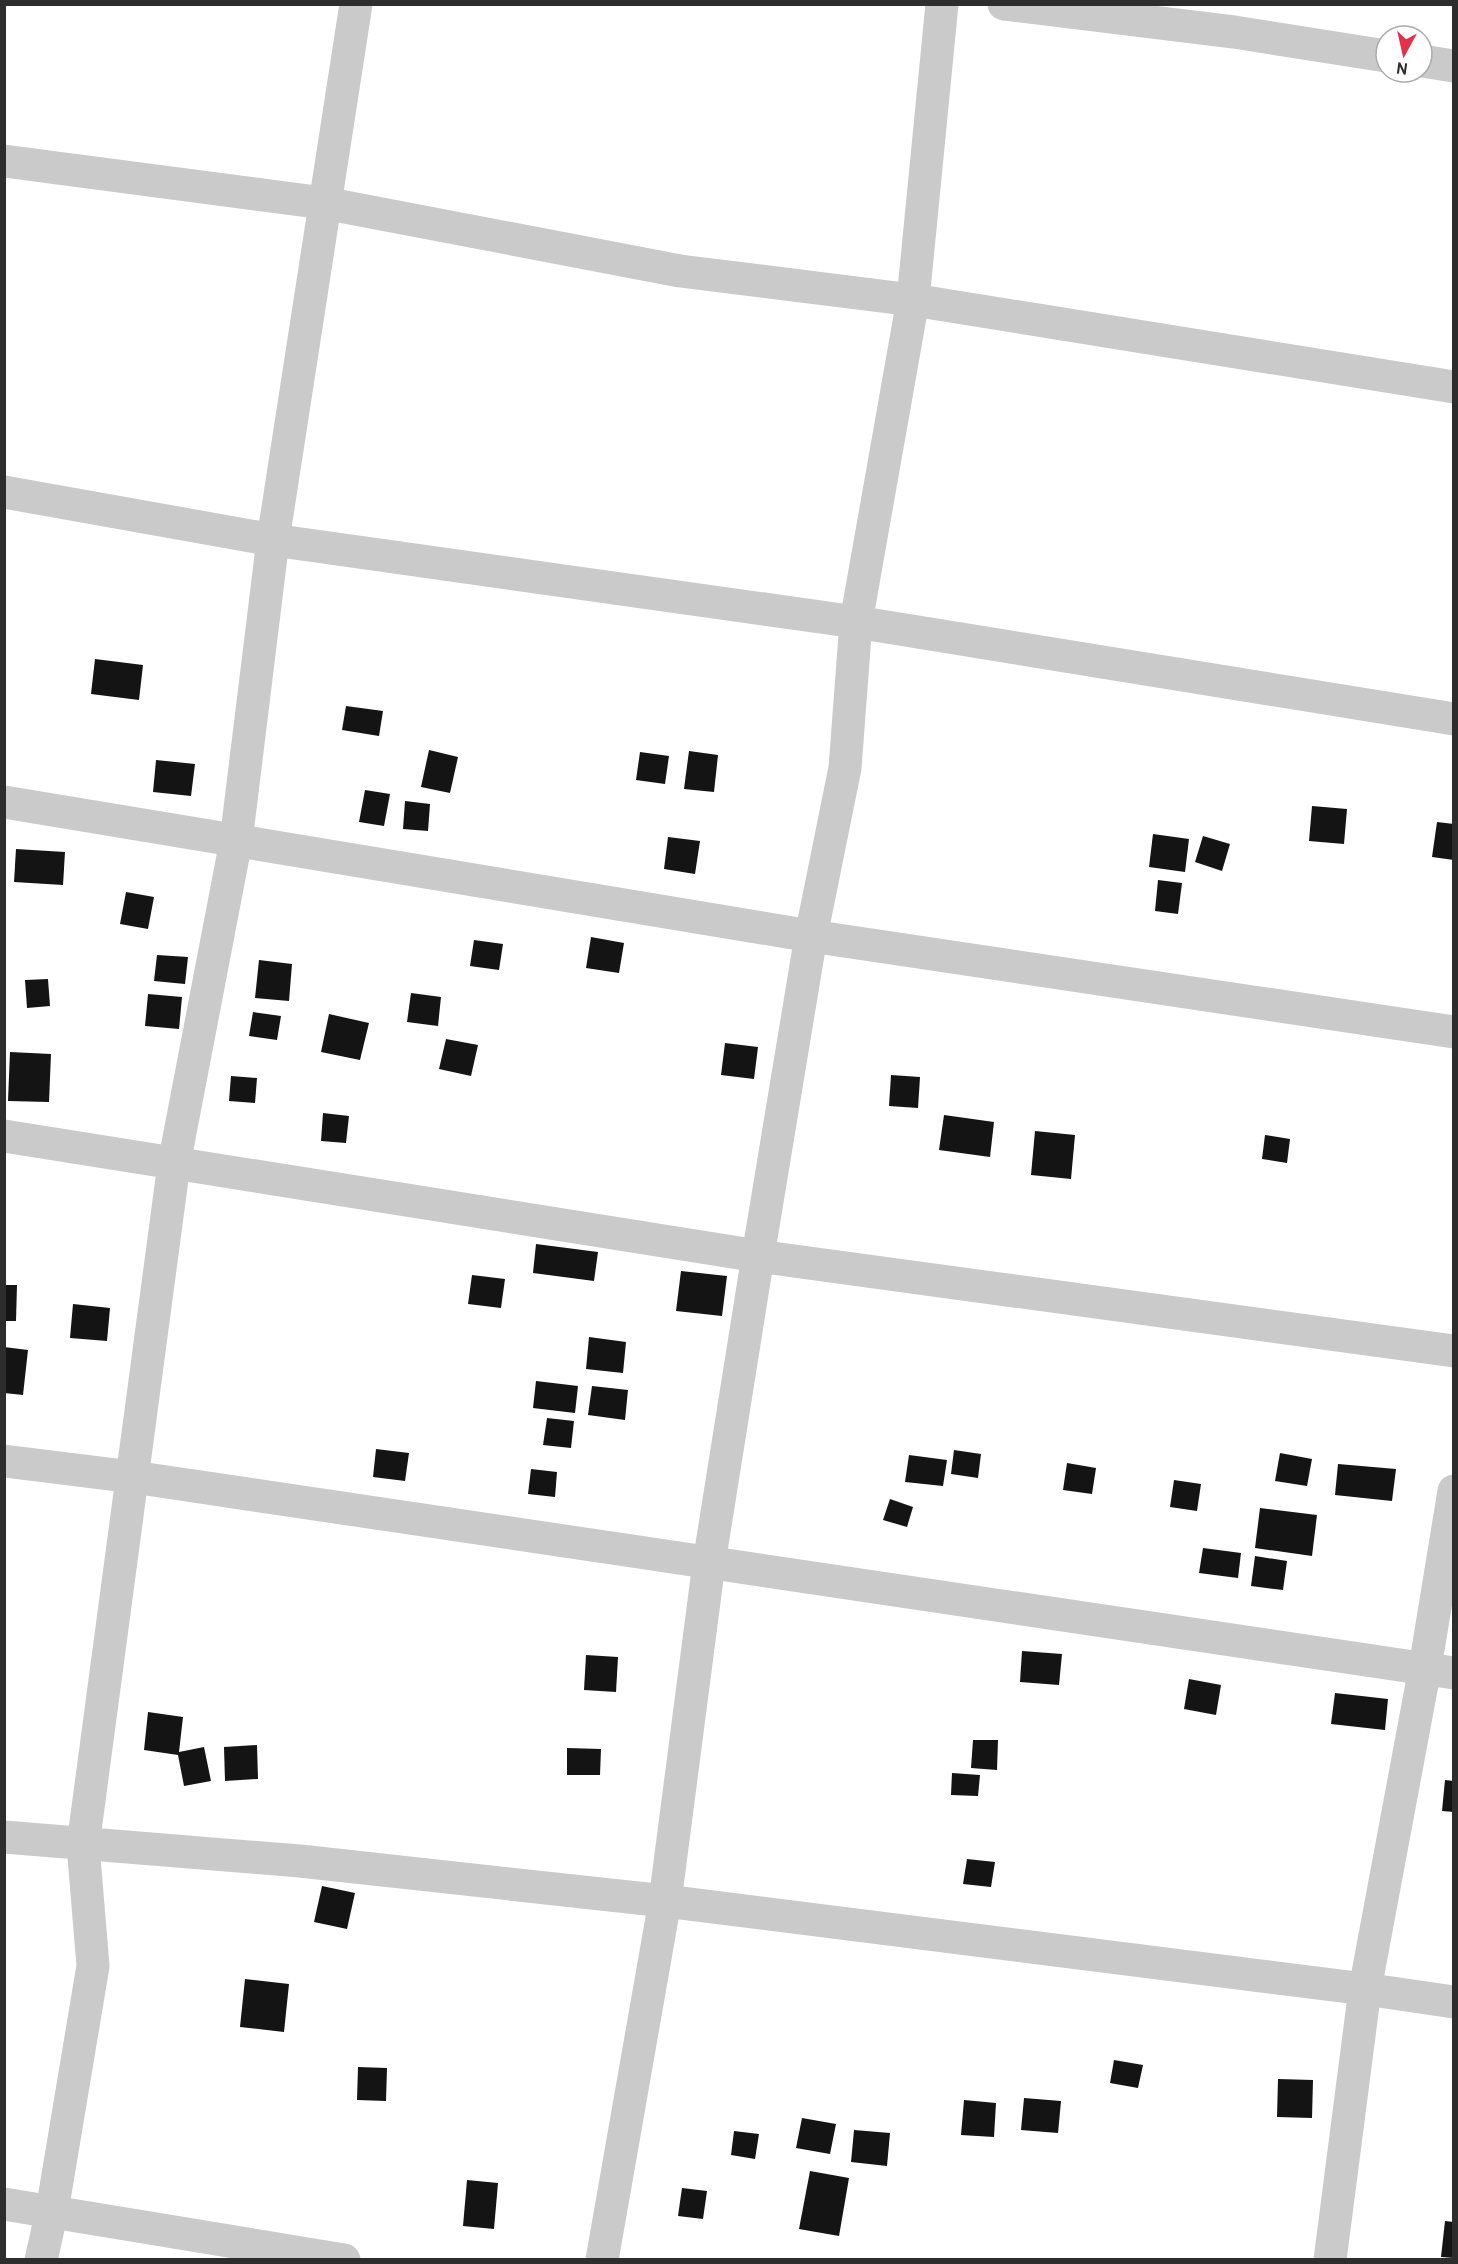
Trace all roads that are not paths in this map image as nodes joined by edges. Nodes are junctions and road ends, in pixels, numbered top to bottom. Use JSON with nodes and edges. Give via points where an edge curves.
{"nodes":[{"id":1,"x":356,"y":4,"type":"edge"},
{"id":2,"x":942,"y":4,"type":"edge"},
{"id":3,"x":1004,"y":4,"type":"edge"},
{"id":4,"x":1374,"y":54,"type":"edge"},
{"id":5,"x":1434,"y":63,"type":"edge"},
{"id":6,"x":1454,"y":66,"type":"edge"},
{"id":7,"x":4,"y":161,"type":"edge"},
{"id":8,"x":324,"y":203,"type":"junction"},
{"id":9,"x":913,"y":300,"type":"junction"},
{"id":10,"x":1454,"y":387,"type":"edge"},
{"id":11,"x":4,"y":492,"type":"edge"},
{"id":12,"x":273,"y":540,"type":"junction"},
{"id":13,"x":856,"y":622,"type":"junction"},
{"id":14,"x":1454,"y":719,"type":"edge"},
{"id":15,"x":4,"y":802,"type":"edge"},
{"id":16,"x":236,"y":841,"type":"junction"},
{"id":17,"x":811,"y":936,"type":"junction"},
{"id":18,"x":1454,"y":1032,"type":"edge"},
{"id":19,"x":4,"y":1136,"type":"edge"},
{"id":20,"x":174,"y":1164,"type":"junction"},
{"id":21,"x":758,"y":1256,"type":"junction"},
{"id":22,"x":1454,"y":1351,"type":"edge"},
{"id":23,"x":4,"y":1461,"type":"edge"},
{"id":24,"x":133,"y":1477,"type":"junction"},
{"id":25,"x":1454,"y":1491,"type":"edge"},
{"id":26,"x":709,"y":1563,"type":"junction"},
{"id":27,"x":1439,"y":1671,"type":"edge"},
{"id":28,"x":4,"y":1838,"type":"edge"},
{"id":29,"x":83,"y":1845,"type":"junction"},
{"id":30,"x":665,"y":1901,"type":"junction"},
{"id":31,"x":1365,"y":1989,"type":"junction"},
{"id":32,"x":1454,"y":2002,"type":"edge"},
{"id":33,"x":4,"y":2204,"type":"edge"},
{"id":34,"x":52,"y":2211,"type":"junction"},
{"id":35,"x":40,"y":2259,"type":"edge"},
{"id":36,"x":344,"y":2259,"type":"edge"},
{"id":37,"x":602,"y":2259,"type":"edge"},
{"id":38,"x":1330,"y":2259,"type":"edge"}],
"edges":[{"from":1,"to":8,"type":"street"},
{"from":2,"to":9,"type":"street"},
{"from":3,"to":4,"type":"street","via":[[1234,32]]},
{"from":5,"to":6,"type":"street"},
{"from":7,"to":8,"type":"street"},
{"from":8,"to":9,"type":"street","via":[[680,271]]},
{"from":8,"to":12,"type":"street"},
{"from":9,"to":10,"type":"street"},
{"from":9,"to":13,"type":"street"},
{"from":11,"to":12,"type":"street"},
{"from":12,"to":13,"type":"street"},
{"from":12,"to":16,"type":"street"},
{"from":13,"to":14,"type":"street"},
{"from":13,"to":17,"type":"street","via":[[845,768]]},
{"from":15,"to":16,"type":"street"},
{"from":16,"to":17,"type":"street"},
{"from":16,"to":20,"type":"street"},
{"from":17,"to":18,"type":"street"},
{"from":17,"to":21,"type":"street"},
{"from":19,"to":20,"type":"street"},
{"from":20,"to":21,"type":"street"},
{"from":20,"to":24,"type":"street"},
{"from":21,"to":22,"type":"street"},
{"from":21,"to":26,"type":"street"},
{"from":23,"to":24,"type":"street"},
{"from":24,"to":26,"type":"street"},
{"from":24,"to":29,"type":"street"},
{"from":25,"to":27,"type":"street"},
{"from":26,"to":27,"type":"street"},
{"from":26,"to":30,"type":"street"},
{"from":27,"to":31,"type":"street"},
{"from":28,"to":29,"type":"street"},
{"from":29,"to":30,"type":"street","via":[[300,1861]]},
{"from":29,"to":34,"type":"street","via":[[93,1966]]},
{"from":30,"to":31,"type":"street"},
{"from":30,"to":37,"type":"street"},
{"from":31,"to":32,"type":"street"},
{"from":31,"to":38,"type":"street"},
{"from":33,"to":34,"type":"street"},
{"from":34,"to":35,"type":"street"},
{"from":34,"to":36,"type":"street"}]}
